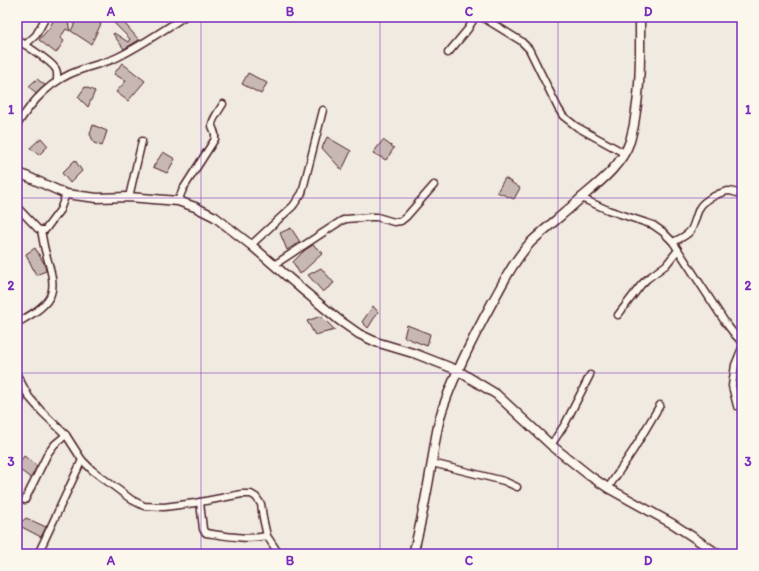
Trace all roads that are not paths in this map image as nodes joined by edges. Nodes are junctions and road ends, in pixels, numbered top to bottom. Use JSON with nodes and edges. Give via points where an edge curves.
{"nodes":[{"id":1,"x":46,"y":17,"type":"edge"},
{"id":2,"x":184,"y":17,"type":"edge"},
{"id":3,"x":475,"y":17,"type":"edge"},
{"id":4,"x":482,"y":17,"type":"edge"},
{"id":5,"x":640,"y":17,"type":"edge"},
{"id":6,"x":17,"y":39,"type":"edge"},
{"id":7,"x":25,"y":45,"type":"junction"},
{"id":8,"x":448,"y":53,"type":"dead end"},
{"id":9,"x":57,"y":80,"type":"junction"},
{"id":10,"x":223,"y":104,"type":"dead end"},
{"id":11,"x":323,"y":110,"type":"dead end"},
{"id":12,"x":17,"y":125,"type":"edge"},
{"id":13,"x":142,"y":141,"type":"dead end"},
{"id":14,"x":624,"y":153,"type":"junction"},
{"id":15,"x":17,"y":172,"type":"edge"},
{"id":16,"x":434,"y":185,"type":"dead end"},
{"id":17,"x":66,"y":194,"type":"junction"},
{"id":18,"x":742,"y":195,"type":"edge"},
{"id":19,"x":128,"y":197,"type":"junction"},
{"id":20,"x":581,"y":198,"type":"junction"},
{"id":21,"x":178,"y":201,"type":"junction"},
{"id":22,"x":17,"y":207,"type":"edge"},
{"id":23,"x":42,"y":230,"type":"junction"},
{"id":24,"x":673,"y":242,"type":"junction"},
{"id":25,"x":251,"y":245,"type":"junction"},
{"id":26,"x":678,"y":250,"type":"junction"},
{"id":27,"x":274,"y":265,"type":"junction"},
{"id":28,"x":618,"y":315,"type":"dead end"},
{"id":29,"x":17,"y":323,"type":"edge"},
{"id":30,"x":742,"y":342,"type":"edge"},
{"id":31,"x":742,"y":348,"type":"edge"},
{"id":32,"x":458,"y":370,"type":"junction"},
{"id":33,"x":17,"y":375,"type":"edge"},
{"id":34,"x":590,"y":375,"type":"dead end"},
{"id":35,"x":660,"y":405,"type":"dead end"},
{"id":36,"x":737,"y":406,"type":"dead end"},
{"id":37,"x":66,"y":435,"type":"junction"},
{"id":38,"x":551,"y":445,"type":"junction"},
{"id":39,"x":82,"y":460,"type":"junction"},
{"id":40,"x":432,"y":463,"type":"junction"},
{"id":41,"x":518,"y":487,"type":"dead end"},
{"id":42,"x":608,"y":488,"type":"junction"},
{"id":43,"x":25,"y":500,"type":"dead end"},
{"id":44,"x":200,"y":502,"type":"junction"},
{"id":45,"x":268,"y":536,"type":"junction"},
{"id":46,"x":38,"y":554,"type":"edge"},
{"id":47,"x":279,"y":554,"type":"edge"},
{"id":48,"x":413,"y":554,"type":"edge"},
{"id":49,"x":718,"y":554,"type":"edge"}],
"edges":[{"from":1,"to":7,"type":"street","via":[[36,35]]},
{"from":2,"to":9,"type":"street","via":[[116,58]]},
{"from":3,"to":8,"type":"street"},
{"from":4,"to":14,"type":"street","via":[[521,41],[529,49],[563,116],[577,127]]},
{"from":5,"to":14,"type":"street","via":[[638,98],[630,141]]},
{"from":6,"to":7,"type":"street"},
{"from":7,"to":9,"type":"street","via":[[51,63],[56,69]]},
{"from":9,"to":12,"type":"street","via":[[27,109]]},
{"from":10,"to":21,"type":"street","via":[[212,125],[216,134],[215,139]]},
{"from":11,"to":25,"type":"street","via":[[298,201]]},
{"from":13,"to":19,"type":"street"},
{"from":14,"to":20,"type":"street","via":[[600,182]]},
{"from":15,"to":17,"type":"street"},
{"from":16,"to":27,"type":"street","via":[[401,221],[394,222],[377,217],[346,219]]},
{"from":17,"to":19,"type":"street","via":[[97,198]]},
{"from":17,"to":23,"type":"street","via":[[60,210],[48,227]]},
{"from":18,"to":24,"type":"street","via":[[729,191],[722,192],[703,203],[691,230]]},
{"from":19,"to":21,"type":"street"},
{"from":20,"to":24,"type":"street","via":[[653,225]]},
{"from":20,"to":32,"type":"street","via":[[522,253],[493,301]]},
{"from":21,"to":25,"type":"street","via":[[215,217]]},
{"from":22,"to":23,"type":"street"},
{"from":23,"to":29,"type":"street","via":[[53,290],[49,299],[36,312]]},
{"from":24,"to":26,"type":"street"},
{"from":25,"to":27,"type":"street"},
{"from":26,"to":28,"type":"street","via":[[666,265],[647,278]]},
{"from":26,"to":30,"type":"street","via":[[725,322]]},
{"from":27,"to":32,"type":"street","via":[[359,334]]},
{"from":31,"to":36,"type":"street","via":[[735,365],[732,386]]},
{"from":32,"to":38,"type":"street","via":[[496,394]]},
{"from":32,"to":40,"type":"street","via":[[443,406]]},
{"from":33,"to":37,"type":"street","via":[[42,412]]},
{"from":34,"to":38,"type":"street","via":[[565,424]]},
{"from":35,"to":42,"type":"street"},
{"from":37,"to":39,"type":"street"},
{"from":37,"to":43,"type":"street","via":[[48,453]]},
{"from":38,"to":42,"type":"street"},
{"from":39,"to":44,"type":"street","via":[[117,489],[144,506],[164,507]]},
{"from":39,"to":46,"type":"street"},
{"from":40,"to":41,"type":"street","via":[[504,481]]},
{"from":40,"to":48,"type":"street"},
{"from":42,"to":49,"type":"street","via":[[672,524]]},
{"from":44,"to":45,"type":"street","via":[[203,529],[206,533],[235,538]]},
{"from":44,"to":45,"type":"street","via":[[251,494],[261,504]]},
{"from":45,"to":47,"type":"street"}]}
